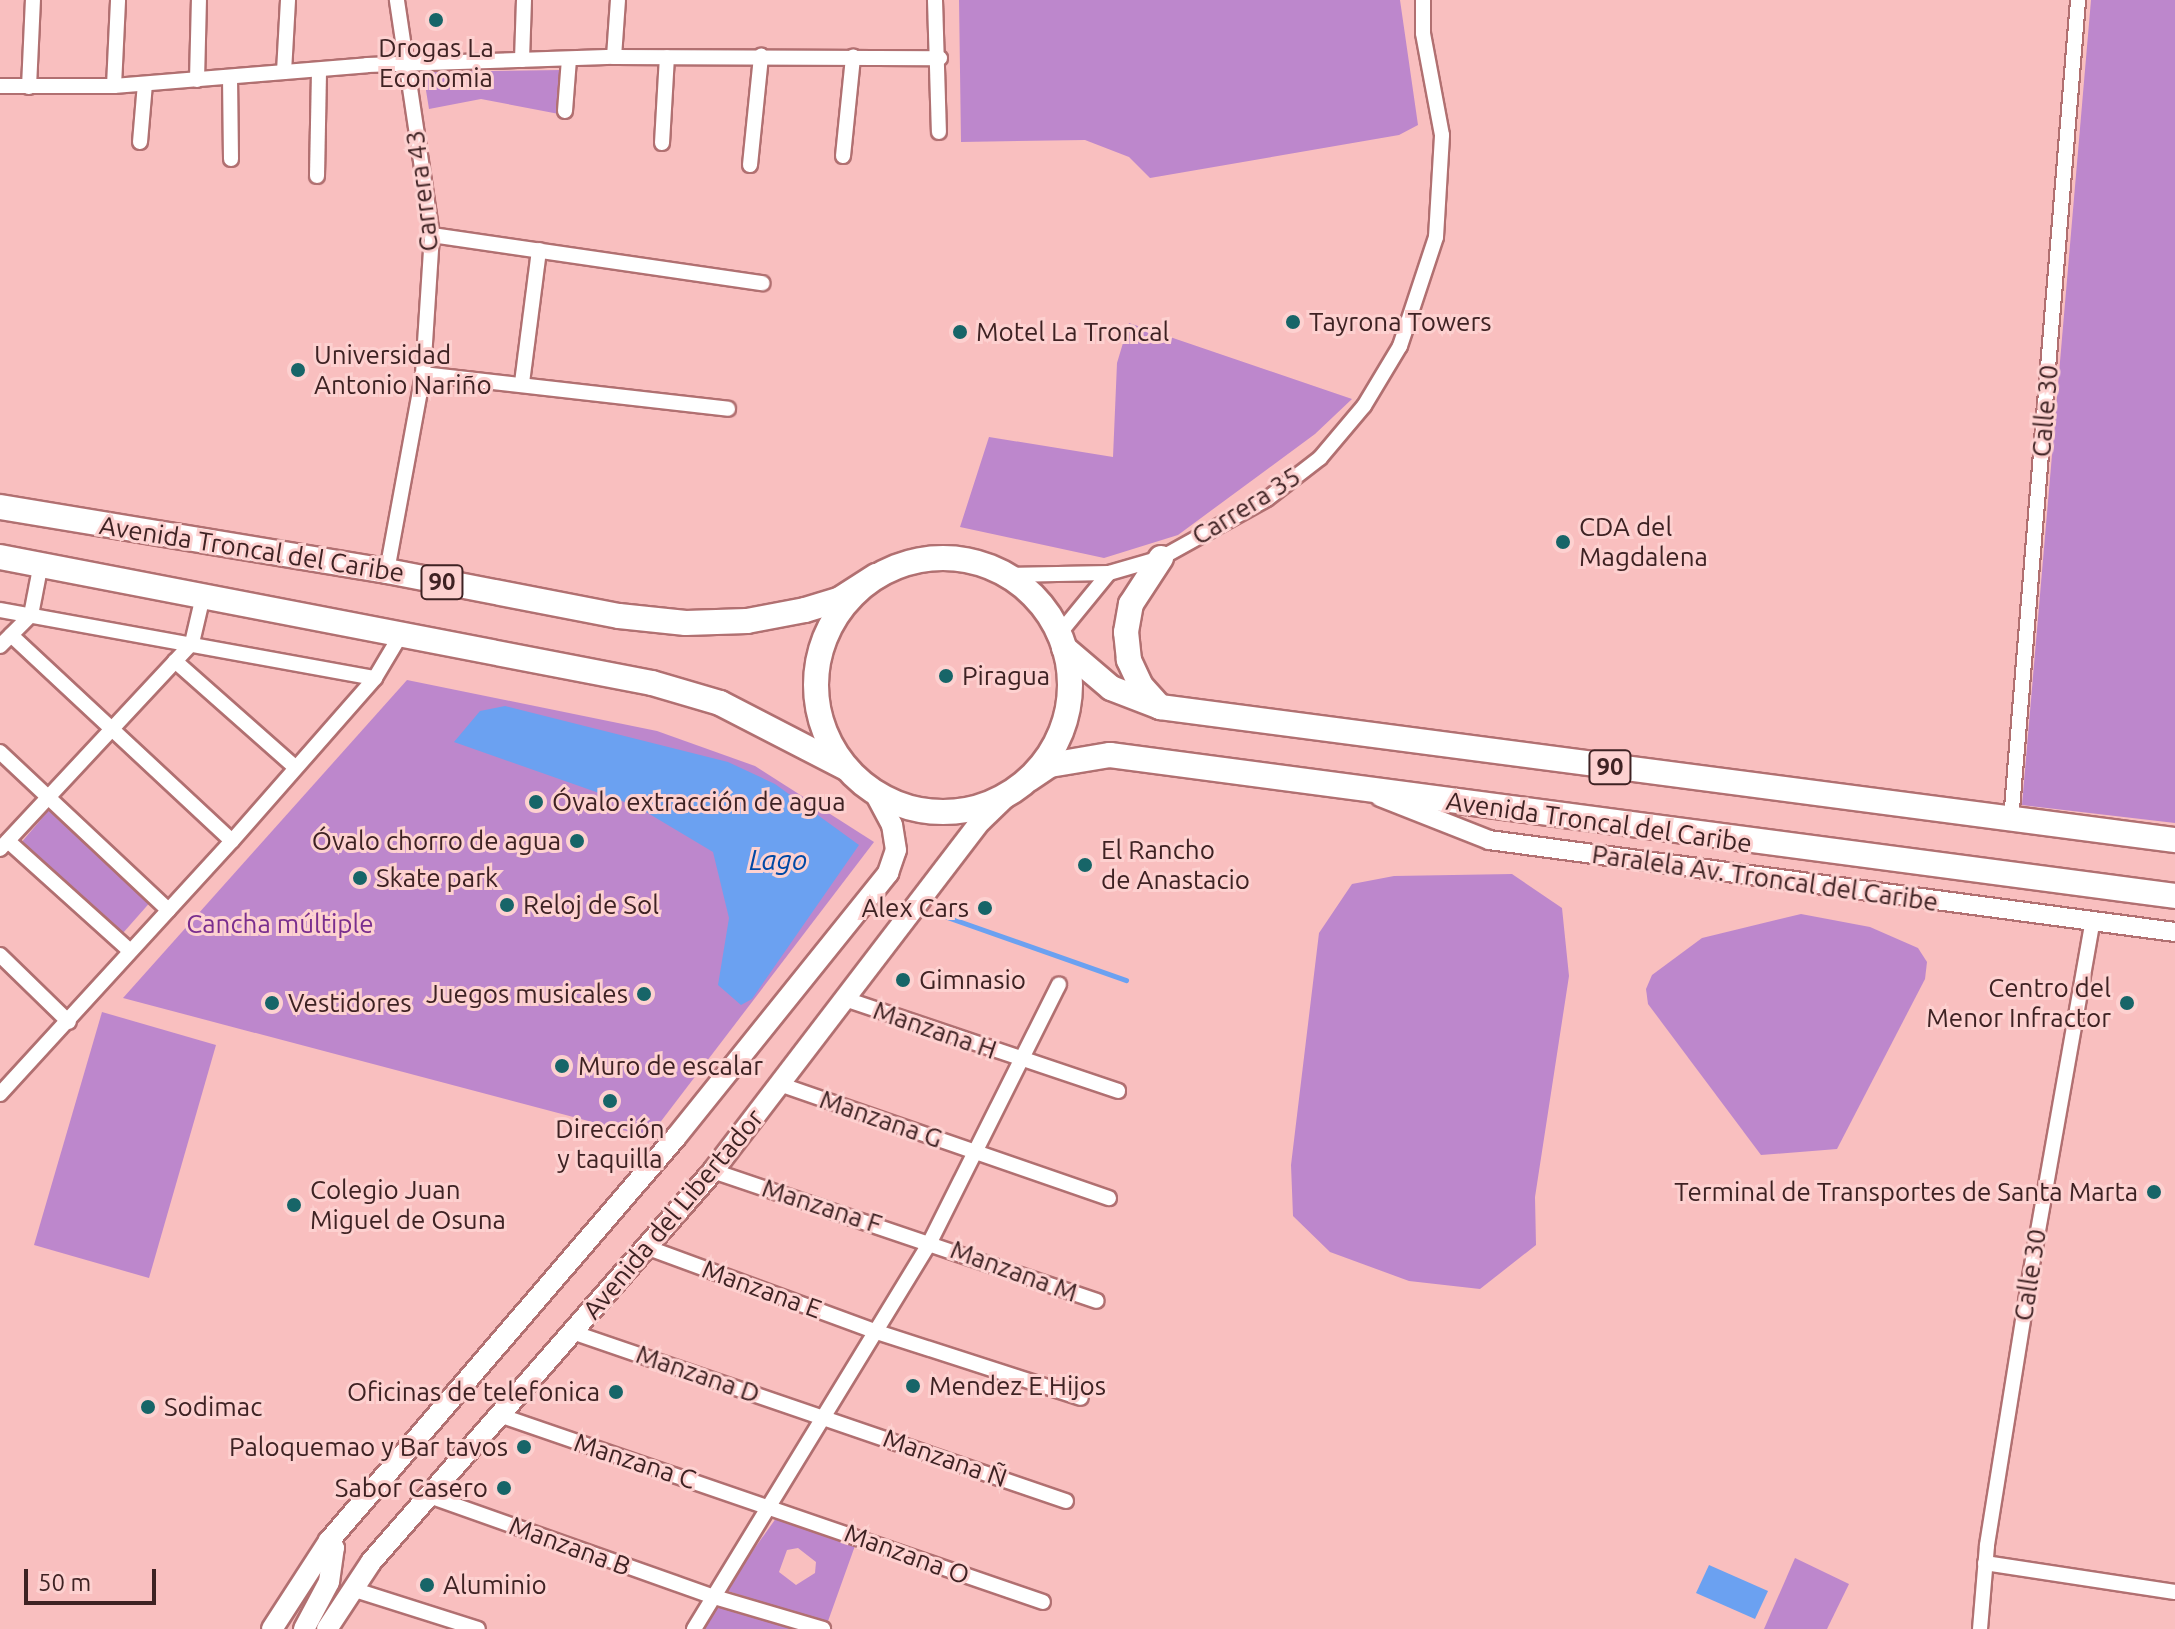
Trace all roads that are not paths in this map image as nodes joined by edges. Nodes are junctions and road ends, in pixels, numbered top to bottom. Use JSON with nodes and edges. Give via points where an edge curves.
{"nodes":[{"id":1,"x":33,"y":0,"type":"edge"},
{"id":2,"x":118,"y":0,"type":"edge"},
{"id":3,"x":199,"y":0,"type":"edge"},
{"id":4,"x":288,"y":0,"type":"edge"},
{"id":5,"x":397,"y":0,"type":"edge"},
{"id":6,"x":524,"y":0,"type":"edge"},
{"id":7,"x":618,"y":0,"type":"edge"},
{"id":8,"x":935,"y":0,"type":"edge"},
{"id":9,"x":1423,"y":0,"type":"edge"},
{"id":10,"x":2078,"y":0,"type":"edge"},
{"id":11,"x":761,"y":56,"type":"junction"},
{"id":12,"x":614,"y":57,"type":"junction"},
{"id":13,"x":667,"y":57,"type":"junction"},
{"id":14,"x":853,"y":57,"type":"junction"},
{"id":15,"x":940,"y":58,"type":"junction"},
{"id":16,"x":569,"y":59,"type":"junction"},
{"id":17,"x":522,"y":60,"type":"junction"},
{"id":18,"x":405,"y":64,"type":"junction"},
{"id":19,"x":319,"y":70,"type":"junction"},
{"id":20,"x":284,"y":72,"type":"junction"},
{"id":21,"x":230,"y":77,"type":"junction"},
{"id":22,"x":197,"y":80,"type":"junction"},
{"id":23,"x":145,"y":84,"type":"junction"},
{"id":24,"x":0,"y":86,"type":"edge"},
{"id":25,"x":114,"y":86,"type":"junction"},
{"id":26,"x":29,"y":87,"type":"junction"},
{"id":27,"x":565,"y":111,"type":"dead end"},
{"id":28,"x":939,"y":132,"type":"dead end"},
{"id":29,"x":140,"y":142,"type":"dead end"},
{"id":30,"x":662,"y":143,"type":"dead end"},
{"id":31,"x":843,"y":156,"type":"dead end"},
{"id":32,"x":231,"y":159,"type":"dead end"},
{"id":33,"x":750,"y":165,"type":"dead end"},
{"id":34,"x":317,"y":176,"type":"dead end"},
{"id":35,"x":432,"y":235,"type":"junction"},
{"id":36,"x":539,"y":250,"type":"junction"},
{"id":37,"x":763,"y":283,"type":"dead end"},
{"id":38,"x":423,"y":374,"type":"junction"},
{"id":39,"x":522,"y":383,"type":"junction"},
{"id":40,"x":728,"y":409,"type":"dead end"},
{"id":41,"x":0,"y":507,"type":"edge"},
{"id":42,"x":0,"y":557,"type":"edge"},
{"id":43,"x":1161,"y":558,"type":"junction"},
{"id":44,"x":41,"y":563,"type":"junction"},
{"id":45,"x":387,"y":571,"type":"junction"},
{"id":46,"x":1109,"y":573,"type":"junction"},
{"id":47,"x":1006,"y":575,"type":"junction"},
{"id":48,"x":876,"y":576,"type":"junction"},
{"id":49,"x":203,"y":596,"type":"junction"},
{"id":50,"x":0,"y":610,"type":"edge"},
{"id":51,"x":31,"y":615,"type":"junction"},
{"id":52,"x":11,"y":635,"type":"junction"},
{"id":53,"x":400,"y":636,"type":"junction"},
{"id":54,"x":1062,"y":641,"type":"junction"},
{"id":55,"x":192,"y":643,"type":"junction"},
{"id":56,"x":0,"y":646,"type":"edge"},
{"id":57,"x":175,"y":661,"type":"junction"},
{"id":58,"x":375,"y":678,"type":"junction"},
{"id":59,"x":1160,"y":707,"type":"junction"},
{"id":60,"x":112,"y":728,"type":"junction"},
{"id":61,"x":0,"y":752,"type":"edge"},
{"id":62,"x":295,"y":767,"type":"junction"},
{"id":63,"x":846,"y":768,"type":"junction"},
{"id":64,"x":1020,"y":786,"type":"junction"},
{"id":65,"x":1363,"y":791,"type":"junction"},
{"id":66,"x":875,"y":793,"type":"junction"},
{"id":67,"x":51,"y":798,"type":"junction"},
{"id":68,"x":2011,"y":821,"type":"junction"},
{"id":69,"x":2175,"y":840,"type":"edge"},
{"id":70,"x":232,"y":841,"type":"junction"},
{"id":71,"x":4,"y":845,"type":"edge"},
{"id":72,"x":2175,"y":896,"type":"edge"},
{"id":73,"x":168,"y":910,"type":"junction"},
{"id":74,"x":2092,"y":923,"type":"junction"},
{"id":75,"x":2175,"y":932,"type":"edge"},
{"id":76,"x":130,"y":951,"type":"junction"},
{"id":77,"x":0,"y":955,"type":"edge"},
{"id":78,"x":1059,"y":984,"type":"dead end"},
{"id":79,"x":848,"y":1000,"type":"junction"},
{"id":80,"x":69,"y":1022,"type":"junction"},
{"id":81,"x":1023,"y":1059,"type":"junction"},
{"id":82,"x":782,"y":1085,"type":"junction"},
{"id":83,"x":1,"y":1090,"type":"edge"},
{"id":84,"x":1118,"y":1091,"type":"dead end"},
{"id":85,"x":979,"y":1152,"type":"junction"},
{"id":86,"x":713,"y":1171,"type":"junction"},
{"id":87,"x":1109,"y":1198,"type":"dead end"},
{"id":88,"x":930,"y":1242,"type":"junction"},
{"id":89,"x":646,"y":1247,"type":"junction"},
{"id":90,"x":1097,"y":1301,"type":"dead end"},
{"id":91,"x":572,"y":1332,"type":"junction"},
{"id":92,"x":877,"y":1332,"type":"junction"},
{"id":93,"x":1081,"y":1398,"type":"dead end"},
{"id":94,"x":499,"y":1415,"type":"junction"},
{"id":95,"x":823,"y":1416,"type":"junction"},
{"id":96,"x":429,"y":1496,"type":"junction"},
{"id":97,"x":1066,"y":1501,"type":"dead end"},
{"id":98,"x":772,"y":1506,"type":"junction"},
{"id":99,"x":329,"y":1541,"type":"junction"},
{"id":100,"x":1985,"y":1563,"type":"junction"},
{"id":101,"x":352,"y":1589,"type":"junction"},
{"id":102,"x":2175,"y":1592,"type":"edge"},
{"id":103,"x":711,"y":1596,"type":"junction"},
{"id":104,"x":1043,"y":1602,"type":"dead end"},
{"id":105,"x":818,"y":1628,"type":"edge"},
{"id":106,"x":272,"y":1629,"type":"edge"},
{"id":107,"x":304,"y":1629,"type":"edge"},
{"id":108,"x":327,"y":1629,"type":"edge"},
{"id":109,"x":478,"y":1629,"type":"edge"},
{"id":110,"x":694,"y":1629,"type":"edge"},
{"id":111,"x":1980,"y":1629,"type":"edge"}],
"edges":[{"from":1,"to":26,"type":"street"},
{"from":2,"to":25,"type":"street"},
{"from":3,"to":22,"type":"street"},
{"from":4,"to":20,"type":"street"},
{"from":5,"to":18,"type":"street","name":"Carrera 43"},
{"from":6,"to":17,"type":"street"},
{"from":7,"to":12,"type":"street"},
{"from":8,"to":15,"type":"street"},
{"from":9,"to":43,"type":"street","name":"Carrera 35","via":[[1423,33],[1442,135],[1437,223],[1400,346],[1364,406],[1320,458],[1267,499]]},
{"from":10,"to":68,"type":"street","name":"Calle 30"},
{"from":11,"to":13,"type":"street"},
{"from":11,"to":14,"type":"street"},
{"from":11,"to":33,"type":"street"},
{"from":12,"to":13,"type":"street"},
{"from":12,"to":16,"type":"street"},
{"from":13,"to":30,"type":"street"},
{"from":14,"to":15,"type":"street"},
{"from":14,"to":31,"type":"street"},
{"from":15,"to":28,"type":"street"},
{"from":16,"to":17,"type":"street"},
{"from":16,"to":27,"type":"street"},
{"from":17,"to":18,"type":"street"},
{"from":18,"to":19,"type":"street"},
{"from":18,"to":35,"type":"street","name":"Carrera 43"},
{"from":19,"to":20,"type":"street"},
{"from":19,"to":34,"type":"street"},
{"from":20,"to":21,"type":"street"},
{"from":21,"to":22,"type":"street"},
{"from":21,"to":32,"type":"street"},
{"from":22,"to":23,"type":"street"},
{"from":23,"to":25,"type":"street"},
{"from":23,"to":29,"type":"street"},
{"from":24,"to":26,"type":"street"},
{"from":25,"to":26,"type":"street"},
{"from":35,"to":36,"type":"street"},
{"from":35,"to":38,"type":"street","name":"Carrera 43"},
{"from":36,"to":37,"type":"street"},
{"from":36,"to":39,"type":"street"},
{"from":38,"to":39,"type":"street"},
{"from":38,"to":45,"type":"street","name":"Carrera 43"},
{"from":39,"to":40,"type":"street"},
{"from":41,"to":45,"type":"highway","name":"Avenida Troncal del Caribe","number":"90"},
{"from":42,"to":44,"type":"highway","name":"Avenida Troncal del Caribe","number":"90"},
{"from":43,"to":46,"type":"street","name":"Carrera 35"},
{"from":43,"to":59,"type":"highway","via":[[1131,604],[1126,632],[1135,673]]},
{"from":44,"to":49,"type":"highway","name":"Avenida Troncal del Caribe","number":"90"},
{"from":44,"to":51,"type":"street"},
{"from":45,"to":48,"type":"highway","name":"Avenida Troncal del Caribe","number":"90","via":[[619,616],[686,623],[747,621],[805,610],[840,599]]},
{"from":46,"to":47,"type":"street","name":"Carrera 35"},
{"from":46,"to":54,"type":"street"},
{"from":47,"to":48,"type":"highway","via":[[951,559],[923,560]]},
{"from":47,"to":54,"type":"highway","via":[[1046,611]]},
{"from":48,"to":63,"type":"highway","via":[[836,614],[816,665],[820,720]]},
{"from":49,"to":53,"type":"highway","name":"Avenida Troncal del Caribe","number":"90"},
{"from":49,"to":55,"type":"street"},
{"from":50,"to":51,"type":"street"},
{"from":51,"to":52,"type":"street"},
{"from":51,"to":55,"type":"street"},
{"from":52,"to":56,"type":"street"},
{"from":52,"to":60,"type":"street"},
{"from":53,"to":58,"type":"street"},
{"from":53,"to":63,"type":"highway","name":"Avenida Troncal del Caribe","number":"90","via":[[665,687],[720,703]]},
{"from":54,"to":59,"type":"highway","name":"Avenida Troncal del Caribe","number":"90","via":[[1111,688]]},
{"from":54,"to":64,"type":"highway","via":[[1069,671],[1066,719],[1045,762]]},
{"from":55,"to":57,"type":"street"},
{"from":55,"to":58,"type":"street"},
{"from":57,"to":60,"type":"street"},
{"from":57,"to":62,"type":"street"},
{"from":58,"to":62,"type":"street"},
{"from":59,"to":68,"type":"highway","name":"Avenida Troncal del Caribe","number":"90"},
{"from":60,"to":67,"type":"street"},
{"from":60,"to":70,"type":"street"},
{"from":61,"to":67,"type":"street"},
{"from":62,"to":70,"type":"street"},
{"from":63,"to":66,"type":"highway"},
{"from":64,"to":65,"type":"highway","name":"Avenida Troncal del Caribe","number":"90","via":[[1050,765],[1110,755]]},
{"from":64,"to":66,"type":"highway","via":[[978,807],[943,812],[907,807]]},
{"from":64,"to":79,"type":"main road","name":"Avenida del Libertador","via":[[981,821]]},
{"from":65,"to":72,"type":"highway","name":"Avenida Troncal del Caribe","number":"90"},
{"from":65,"to":74,"type":"street","name":"Paralela Av. Troncal del Caribe","via":[[1489,840]]},
{"from":66,"to":99,"type":"main road","name":"Avenida del Libertador","via":[[896,850],[888,873],[676,1137]]},
{"from":67,"to":71,"type":"street"},
{"from":67,"to":73,"type":"street"},
{"from":68,"to":69,"type":"highway","name":"Avenida Troncal del Caribe","number":"90"},
{"from":70,"to":73,"type":"street"},
{"from":71,"to":76,"type":"street"},
{"from":73,"to":76,"type":"street"},
{"from":74,"to":75,"type":"street","name":"Paralela Av. Troncal del Caribe"},
{"from":74,"to":100,"type":"street","name":"Calle 30"},
{"from":76,"to":80,"type":"street"},
{"from":77,"to":80,"type":"street"},
{"from":78,"to":81,"type":"street"},
{"from":79,"to":81,"type":"street","name":"Manzana H"},
{"from":79,"to":82,"type":"main road","name":"Avenida del Libertador"},
{"from":80,"to":83,"type":"street"},
{"from":81,"to":84,"type":"street","name":"Manzana H"},
{"from":81,"to":85,"type":"street"},
{"from":82,"to":85,"type":"street","name":"Manzana G"},
{"from":82,"to":86,"type":"main road","name":"Avenida del Libertador"},
{"from":85,"to":87,"type":"street","name":"Manzana G"},
{"from":85,"to":88,"type":"street"},
{"from":86,"to":88,"type":"street","name":"Manzana F"},
{"from":86,"to":89,"type":"main road","name":"Avenida del Libertador"},
{"from":88,"to":90,"type":"street","name":"Manzana M"},
{"from":88,"to":92,"type":"street"},
{"from":89,"to":91,"type":"main road","name":"Avenida del Libertador"},
{"from":89,"to":92,"type":"street","name":"Manzana E"},
{"from":91,"to":94,"type":"main road","name":"Avenida del Libertador"},
{"from":91,"to":95,"type":"street","name":"Manzana D"},
{"from":92,"to":93,"type":"street","name":"Manzana E"},
{"from":92,"to":95,"type":"street"},
{"from":94,"to":96,"type":"main road","name":"Avenida del Libertador"},
{"from":94,"to":98,"type":"street","name":"Manzana C"},
{"from":95,"to":97,"type":"street","name":"Manzana Ñ"},
{"from":95,"to":98,"type":"street"},
{"from":96,"to":101,"type":"main road","name":"Avenida del Libertador"},
{"from":96,"to":103,"type":"street","name":"Manzana B"},
{"from":98,"to":103,"type":"street"},
{"from":98,"to":104,"type":"street","name":"Manzana O"},
{"from":99,"to":106,"type":"main road","name":"Avenida del Libertador"},
{"from":99,"to":107,"type":"main road","via":[[334,1548],[329,1582]]},
{"from":100,"to":102,"type":"street"},
{"from":100,"to":111,"type":"street","name":"Calle 30"},
{"from":101,"to":108,"type":"main road","name":"Avenida del Libertador"},
{"from":101,"to":109,"type":"street"},
{"from":103,"to":105,"type":"street","name":"Manzana B"},
{"from":103,"to":110,"type":"street"}]}
